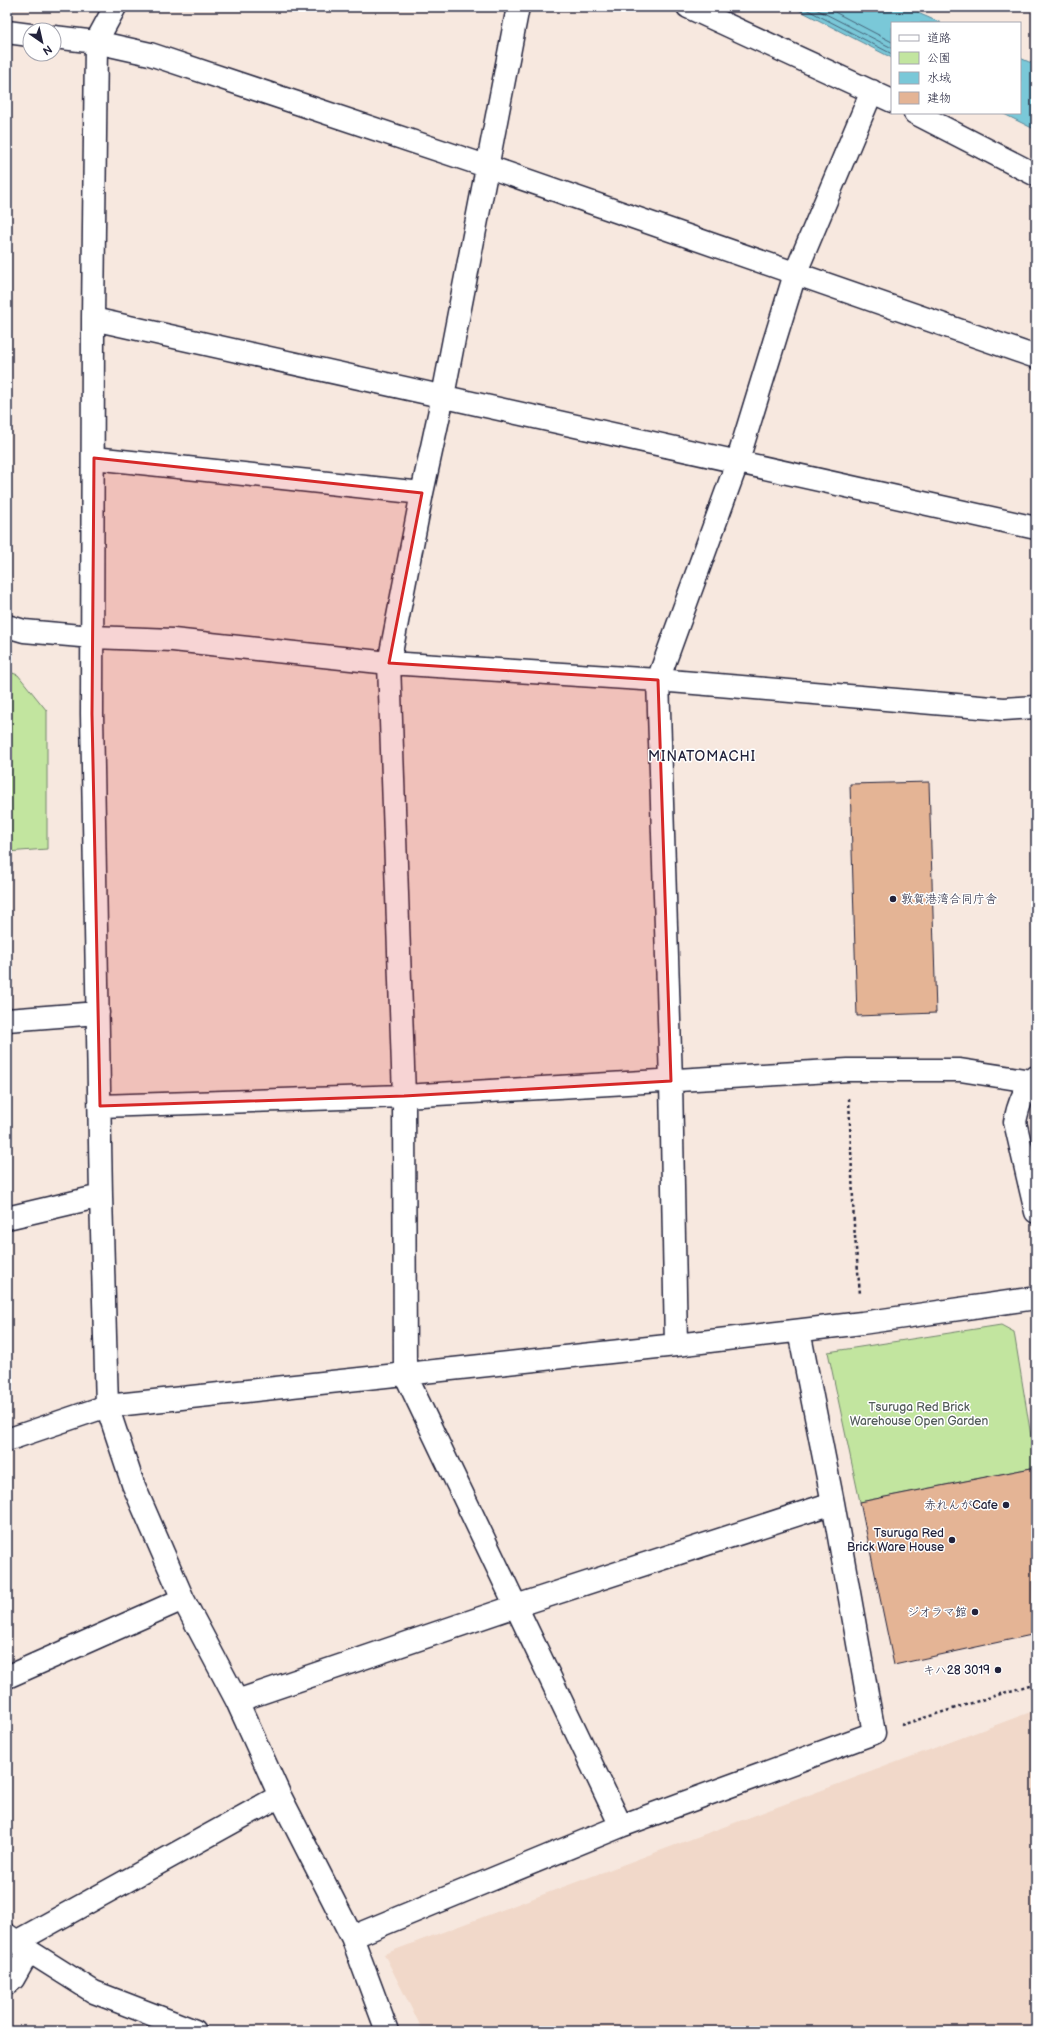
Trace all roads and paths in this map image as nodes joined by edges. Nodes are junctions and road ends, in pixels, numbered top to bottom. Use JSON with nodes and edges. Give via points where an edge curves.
{"nodes":[{"id":1,"x":115,"y":7,"type":"edge"},
{"id":2,"x":518,"y":7,"type":"edge"},
{"id":3,"x":688,"y":7,"type":"edge"},
{"id":4,"x":7,"y":32,"type":"edge"},
{"id":5,"x":22,"y":34,"type":"edge"},
{"id":6,"x":62,"y":38,"type":"edge"},
{"id":7,"x":96,"y":42,"type":"junction"},
{"id":8,"x":872,"y":91,"type":"junction"},
{"id":9,"x":891,"y":101,"type":"edge"},
{"id":10,"x":917,"y":114,"type":"edge"},
{"id":11,"x":486,"y":166,"type":"junction"},
{"id":12,"x":1036,"y":175,"type":"edge"},
{"id":13,"x":796,"y":274,"type":"junction"},
{"id":14,"x":93,"y":319,"type":"junction"},
{"id":15,"x":1036,"y":357,"type":"edge"},
{"id":16,"x":443,"y":396,"type":"junction"},
{"id":17,"x":94,"y":458,"type":"junction"},
{"id":18,"x":737,"y":463,"type":"junction"},
{"id":19,"x":422,"y":493,"type":"junction"},
{"id":20,"x":1036,"y":528,"type":"edge"},
{"id":21,"x":7,"y":626,"type":"edge"},
{"id":22,"x":92,"y":637,"type":"junction"},
{"id":23,"x":389,"y":663,"type":"junction"},
{"id":24,"x":658,"y":680,"type":"junction"},
{"id":25,"x":1036,"y":707,"type":"edge"},
{"id":26,"x":98,"y":1013,"type":"junction"},
{"id":27,"x":7,"y":1020,"type":"edge"},
{"id":28,"x":848,"y":1070,"type":"junction"},
{"id":29,"x":1034,"y":1079,"type":"edge"},
{"id":30,"x":671,"y":1081,"type":"junction"},
{"id":31,"x":404,"y":1096,"type":"junction"},
{"id":32,"x":100,"y":1106,"type":"junction"},
{"id":33,"x":101,"y":1196,"type":"junction"},
{"id":34,"x":1036,"y":1212,"type":"edge"},
{"id":35,"x":7,"y":1218,"type":"edge"},
{"id":36,"x":1036,"y":1298,"type":"edge"},
{"id":37,"x":862,"y":1323,"type":"junction"},
{"id":38,"x":799,"y":1331,"type":"junction"},
{"id":39,"x":676,"y":1345,"type":"junction"},
{"id":40,"x":405,"y":1374,"type":"junction"},
{"id":41,"x":107,"y":1406,"type":"junction"},
{"id":42,"x":7,"y":1440,"type":"edge"},
{"id":43,"x":833,"y":1503,"type":"junction"},
{"id":44,"x":183,"y":1599,"type":"junction"},
{"id":45,"x":516,"y":1606,"type":"junction"},
{"id":46,"x":7,"y":1677,"type":"edge"},
{"id":47,"x":1036,"y":1683,"type":"edge"},
{"id":48,"x":237,"y":1701,"type":"junction"},
{"id":49,"x":874,"y":1733,"type":"junction"},
{"id":50,"x":280,"y":1796,"type":"junction"},
{"id":51,"x":621,"y":1826,"type":"junction"},
{"id":52,"x":352,"y":1937,"type":"junction"},
{"id":53,"x":17,"y":1943,"type":"edge"},
{"id":54,"x":7,"y":1984,"type":"edge"},
{"id":55,"x":195,"y":2031,"type":"edge"},
{"id":56,"x":387,"y":2031,"type":"edge"}],
"edges":[{"from":1,"to":7,"type":"street"},
{"from":2,"to":11,"type":"street"},
{"from":3,"to":8,"type":"street"},
{"from":4,"to":5,"type":"street"},
{"from":6,"to":7,"type":"street"},
{"from":7,"to":11,"type":"street","via":[[150,54]]},
{"from":7,"to":14,"type":"street"},
{"from":8,"to":9,"type":"street"},
{"from":8,"to":13,"type":"street"},
{"from":10,"to":12,"type":"street"},
{"from":11,"to":13,"type":"street"},
{"from":11,"to":16,"type":"street"},
{"from":13,"to":15,"type":"street"},
{"from":13,"to":18,"type":"street"},
{"from":14,"to":16,"type":"street"},
{"from":14,"to":17,"type":"street"},
{"from":16,"to":18,"type":"street"},
{"from":16,"to":19,"type":"street"},
{"from":17,"to":19,"type":"street"},
{"from":17,"to":22,"type":"street"},
{"from":18,"to":20,"type":"street"},
{"from":18,"to":24,"type":"street"},
{"from":19,"to":23,"type":"street"},
{"from":21,"to":22,"type":"street","via":[[24,631]]},
{"from":22,"to":23,"type":"street","via":[[173,640]]},
{"from":22,"to":26,"type":"street"},
{"from":23,"to":24,"type":"street"},
{"from":23,"to":31,"type":"street"},
{"from":24,"to":25,"type":"street","via":[[1004,709]]},
{"from":24,"to":30,"type":"street"},
{"from":26,"to":27,"type":"street"},
{"from":26,"to":32,"type":"street"},
{"from":28,"to":29,"type":"street","via":[[960,1070]]},
{"from":28,"to":30,"type":"street"},
{"from":28,"to":37,"type":"path","via":[[854,1225]]},
{"from":29,"to":34,"type":"street","via":[[1017,1110],[1015,1122]]},
{"from":30,"to":31,"type":"street"},
{"from":30,"to":39,"type":"street"},
{"from":31,"to":32,"type":"street"},
{"from":31,"to":40,"type":"street"},
{"from":32,"to":33,"type":"street"},
{"from":33,"to":35,"type":"street"},
{"from":33,"to":41,"type":"street"},
{"from":36,"to":37,"type":"street"},
{"from":37,"to":38,"type":"street"},
{"from":38,"to":39,"type":"street"},
{"from":38,"to":43,"type":"street"},
{"from":39,"to":40,"type":"street"},
{"from":40,"to":41,"type":"street"},
{"from":40,"to":45,"type":"street"},
{"from":41,"to":42,"type":"street"},
{"from":41,"to":44,"type":"street","via":[[134,1484]]},
{"from":43,"to":45,"type":"street"},
{"from":43,"to":49,"type":"street"},
{"from":44,"to":46,"type":"street"},
{"from":44,"to":48,"type":"street"},
{"from":45,"to":48,"type":"street"},
{"from":45,"to":51,"type":"street"},
{"from":47,"to":49,"type":"path"},
{"from":48,"to":50,"type":"street"},
{"from":49,"to":51,"type":"street"},
{"from":50,"to":52,"type":"street"},
{"from":50,"to":53,"type":"street"},
{"from":51,"to":52,"type":"street"},
{"from":52,"to":56,"type":"street"},
{"from":53,"to":54,"type":"street","via":[[13,1979]]},
{"from":53,"to":55,"type":"street","via":[[94,1992]]}]}
